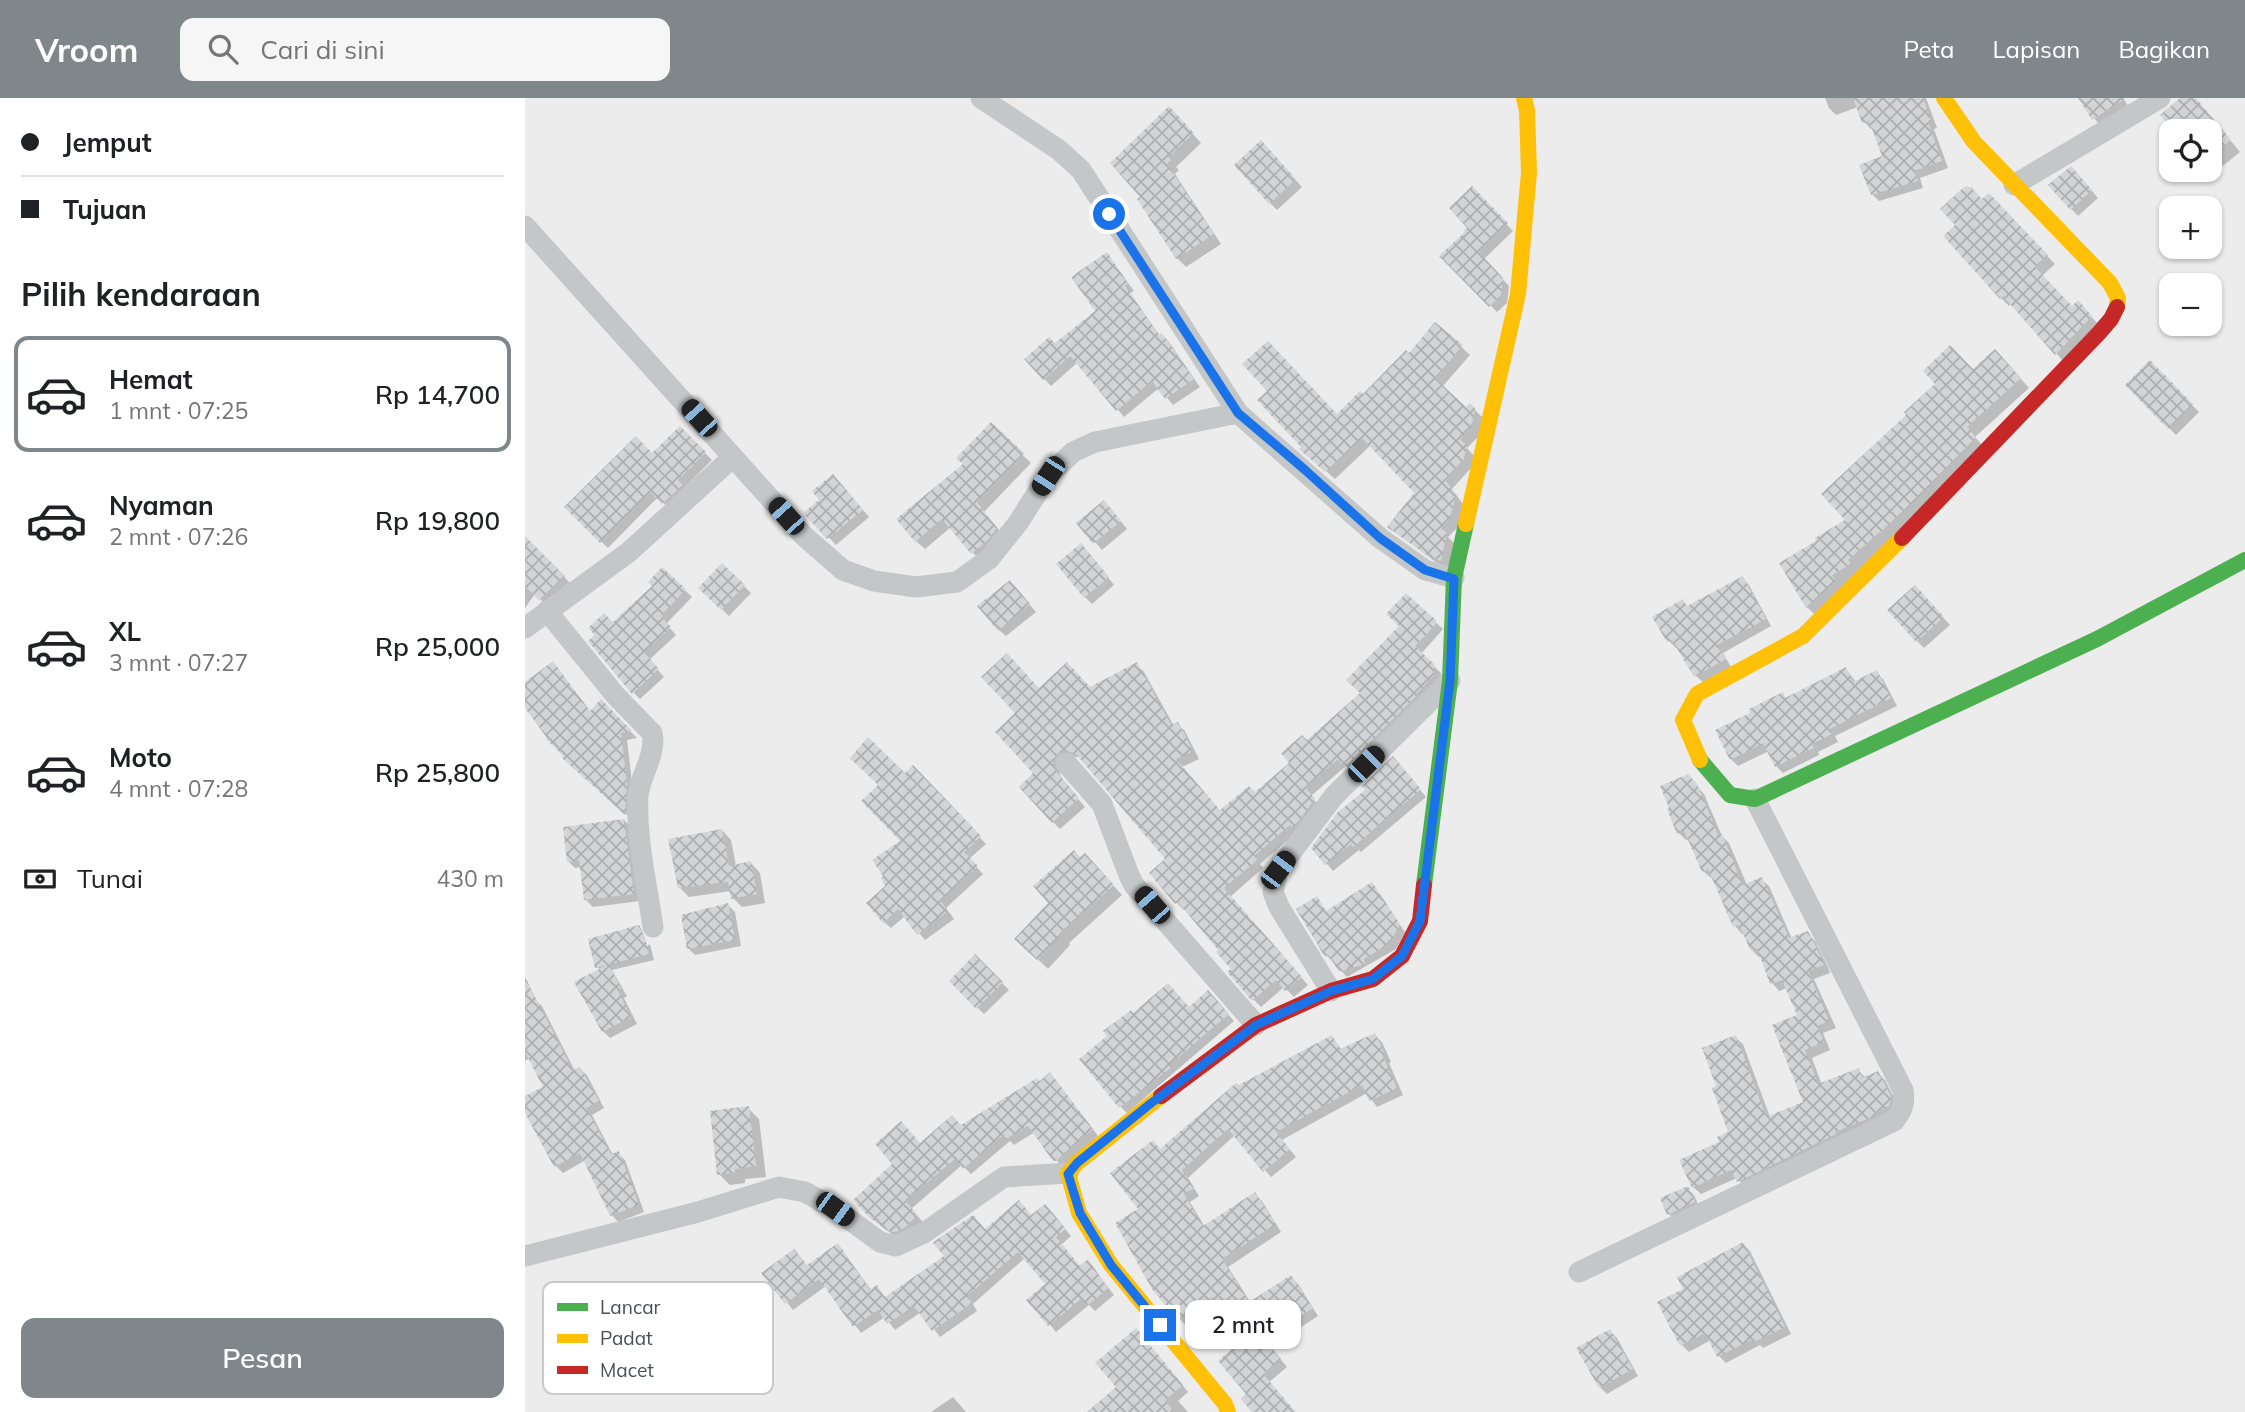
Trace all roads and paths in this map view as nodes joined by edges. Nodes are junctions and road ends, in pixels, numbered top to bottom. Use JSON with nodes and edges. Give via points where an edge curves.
{"nodes":[{"id":1,"x":981,"y":98,"type":"edge"},
{"id":2,"x":1524,"y":98,"type":"edge"},
{"id":3,"x":1944,"y":98,"type":"edge"},
{"id":4,"x":2159,"y":98,"type":"edge"},
{"id":5,"x":2014,"y":185,"type":"junction"},
{"id":6,"x":525,"y":226,"type":"edge"},
{"id":7,"x":1238,"y":413,"type":"junction"},
{"id":8,"x":733,"y":457,"type":"junction"},
{"id":9,"x":2245,"y":560,"type":"edge"},
{"id":10,"x":1454,"y":579,"type":"junction"},
{"id":11,"x":547,"y":611,"type":"junction"},
{"id":12,"x":525,"y":628,"type":"edge"},
{"id":13,"x":1450,"y":681,"type":"junction"},
{"id":14,"x":1066,"y":763,"type":"dead end"},
{"id":15,"x":1755,"y":799,"type":"junction"},
{"id":16,"x":653,"y":928,"type":"dead end"},
{"id":17,"x":1331,"y":991,"type":"junction"},
{"id":18,"x":1256,"y":1025,"type":"junction"},
{"id":19,"x":1068,"y":1174,"type":"junction"},
{"id":20,"x":525,"y":1256,"type":"edge"},
{"id":21,"x":1579,"y":1272,"type":"dead end"},
{"id":22,"x":1228,"y":1412,"type":"edge"}],
"edges":[{"from":1,"to":7,"type":"street","via":[[1081,170]]},
{"from":2,"to":10,"type":"street","via":[[1529,173],[1518,294]]},
{"from":3,"to":5,"type":"street","via":[[1974,142]]},
{"from":4,"to":5,"type":"street"},
{"from":5,"to":15,"type":"street","via":[[2111,283],[2118,298],[2116,308],[2110,321],[2073,360],[1803,636],[1696,694],[1683,720],[1702,765],[1730,795]]},
{"from":6,"to":8,"type":"street"},
{"from":7,"to":8,"type":"street","via":[[1095,442],[1073,452],[1048,476],[989,559],[957,582],[916,587],[843,570],[804,536]]},
{"from":7,"to":10,"type":"street","via":[[1380,538],[1425,570]]},
{"from":8,"to":11,"type":"street","via":[[629,552]]},
{"from":9,"to":15,"type":"street","via":[[2097,639]]},
{"from":10,"to":13,"type":"street"},
{"from":11,"to":12,"type":"street"},
{"from":11,"to":16,"type":"street","via":[[654,738],[638,796]]},
{"from":13,"to":17,"type":"street","via":[[1420,921],[1402,956],[1373,979]]},
{"from":13,"to":17,"type":"street","via":[[1334,796],[1278,870],[1273,892],[1279,907]]},
{"from":14,"to":18,"type":"street","via":[[1102,803],[1135,885]]},
{"from":15,"to":21,"type":"street","via":[[1903,1090],[1902,1111],[1894,1121]]},
{"from":17,"to":18,"type":"street"},
{"from":18,"to":19,"type":"street","via":[[1150,1104]]},
{"from":19,"to":20,"type":"street","via":[[1004,1177],[924,1233],[896,1246],[880,1242],[805,1192],[779,1187]]},
{"from":19,"to":22,"type":"street","via":[[1080,1213],[1111,1265]]}]}
